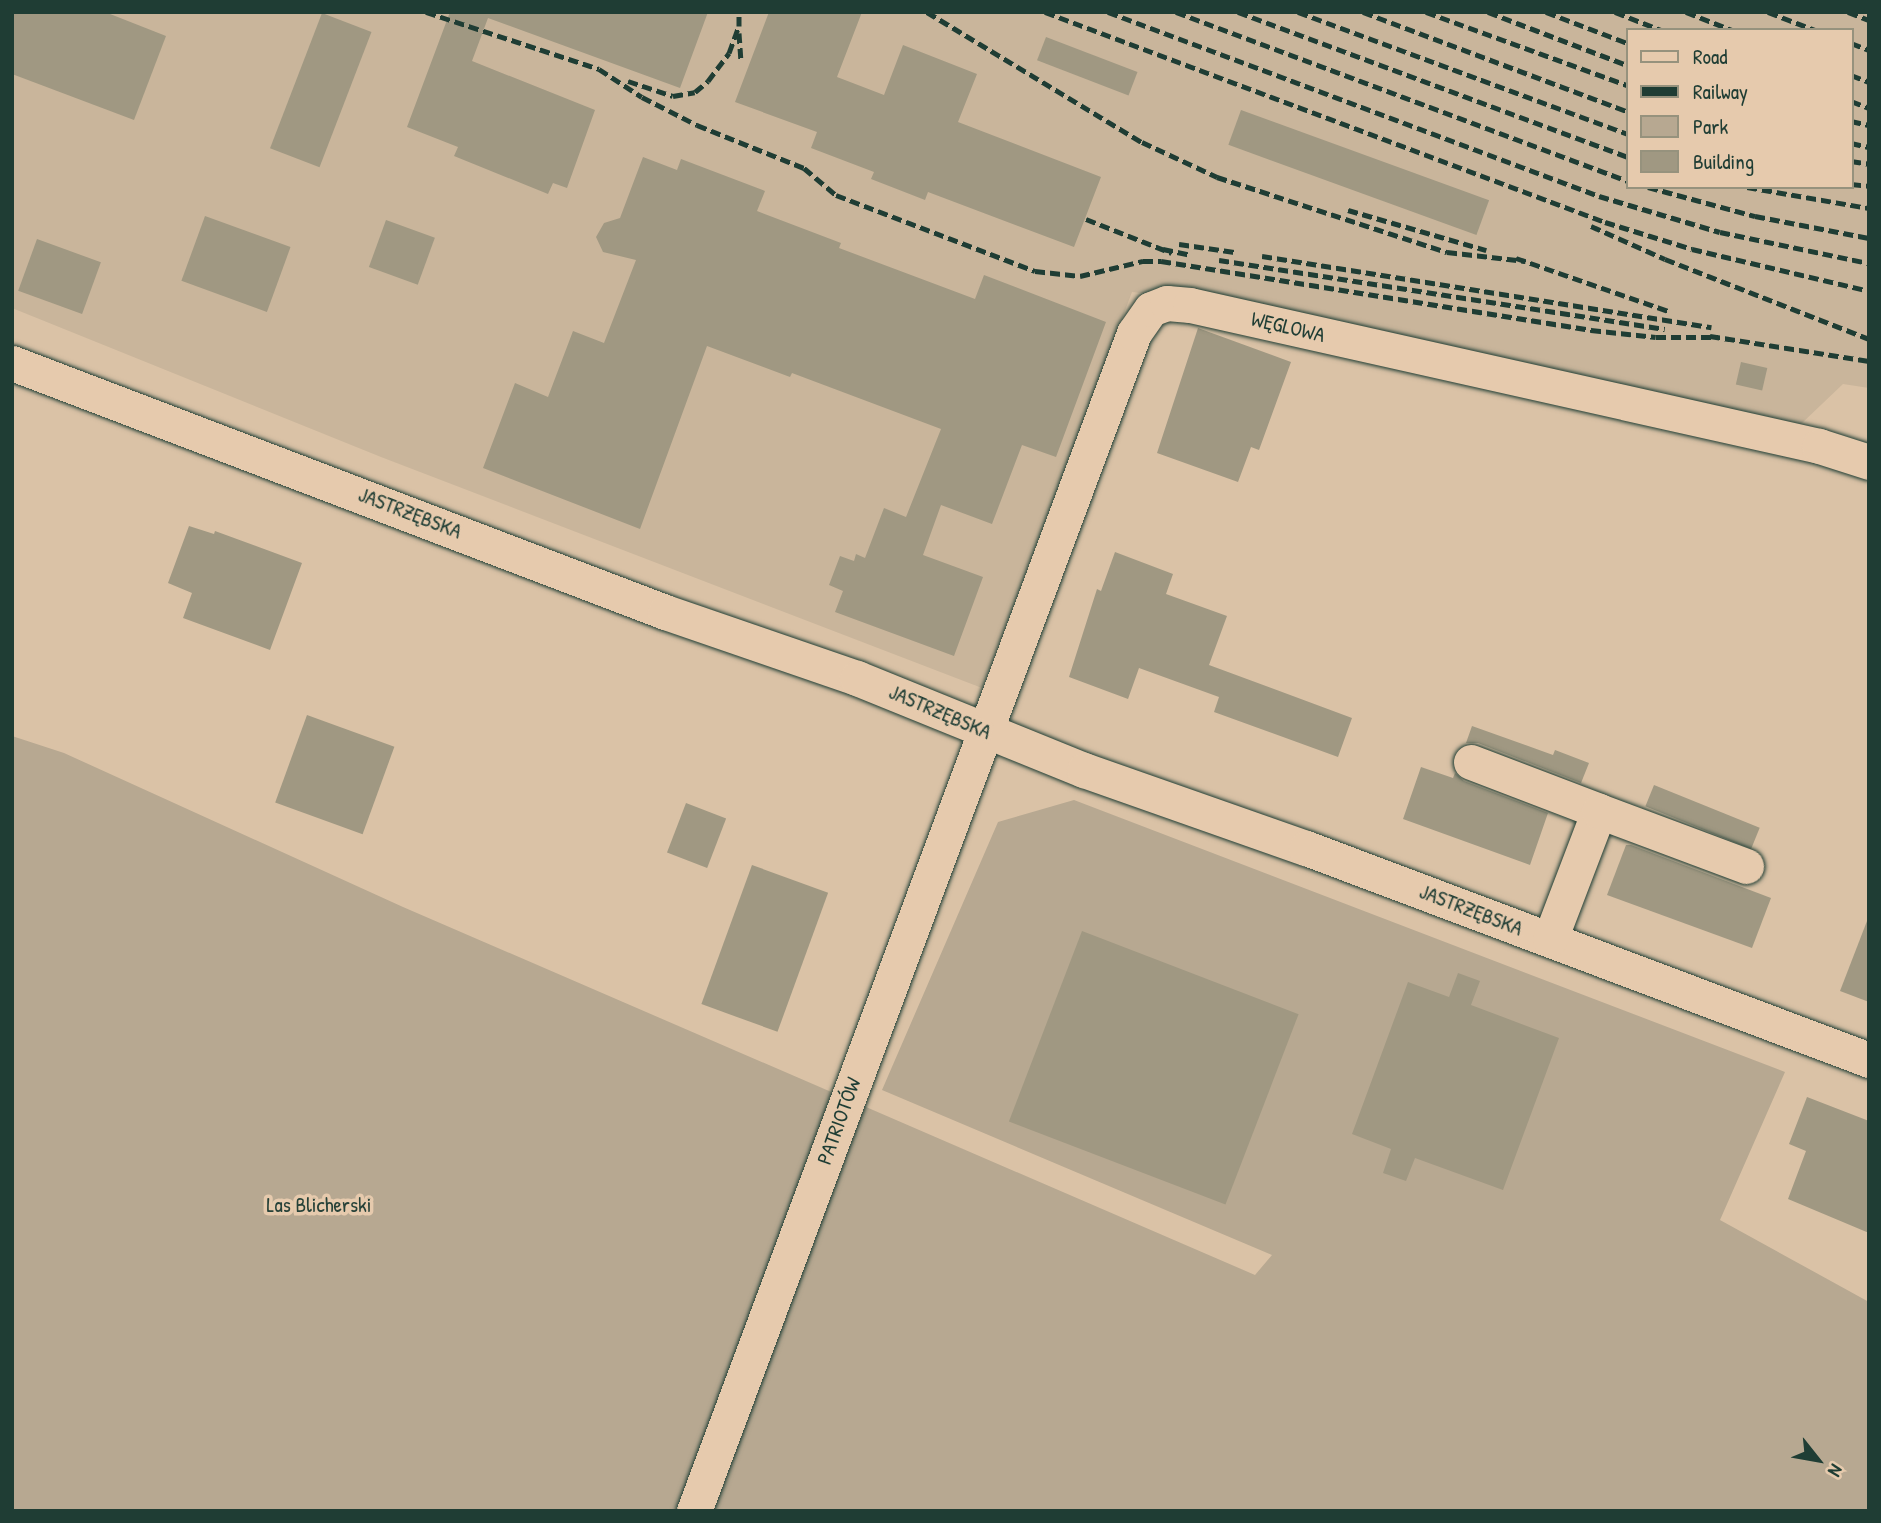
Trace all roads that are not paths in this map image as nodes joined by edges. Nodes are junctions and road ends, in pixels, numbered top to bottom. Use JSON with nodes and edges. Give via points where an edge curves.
{"nodes":[{"id":1,"x":12,"y":363,"type":"edge"},
{"id":2,"x":1869,"y":462,"type":"edge"},
{"id":3,"x":985,"y":732,"type":"junction"},
{"id":4,"x":1471,"y":762,"type":"dead end"},
{"id":5,"x":1599,"y":811,"type":"junction"},
{"id":6,"x":1746,"y":866,"type":"dead end"},
{"id":7,"x":1550,"y":939,"type":"junction"},
{"id":8,"x":1869,"y":1059,"type":"edge"},
{"id":9,"x":694,"y":1511,"type":"edge"}],
"edges":[{"from":1,"to":3,"type":"street","name":"JASTRZĘBSKA","via":[[666,612],[858,678]]},
{"from":2,"to":3,"type":"street","name":"WĘGLOWA","via":[[1819,446],[1203,308],[1161,304],[1147,313],[1134,334]]},
{"from":3,"to":7,"type":"street","name":"JASTRZĘBSKA"},
{"from":3,"to":9,"type":"street","name":"PATRIOTÓW"},
{"from":4,"to":5,"type":"street"},
{"from":5,"to":6,"type":"street"},
{"from":5,"to":7,"type":"street"},
{"from":7,"to":8,"type":"street","name":"JASTRZĘBSKA"}]}
